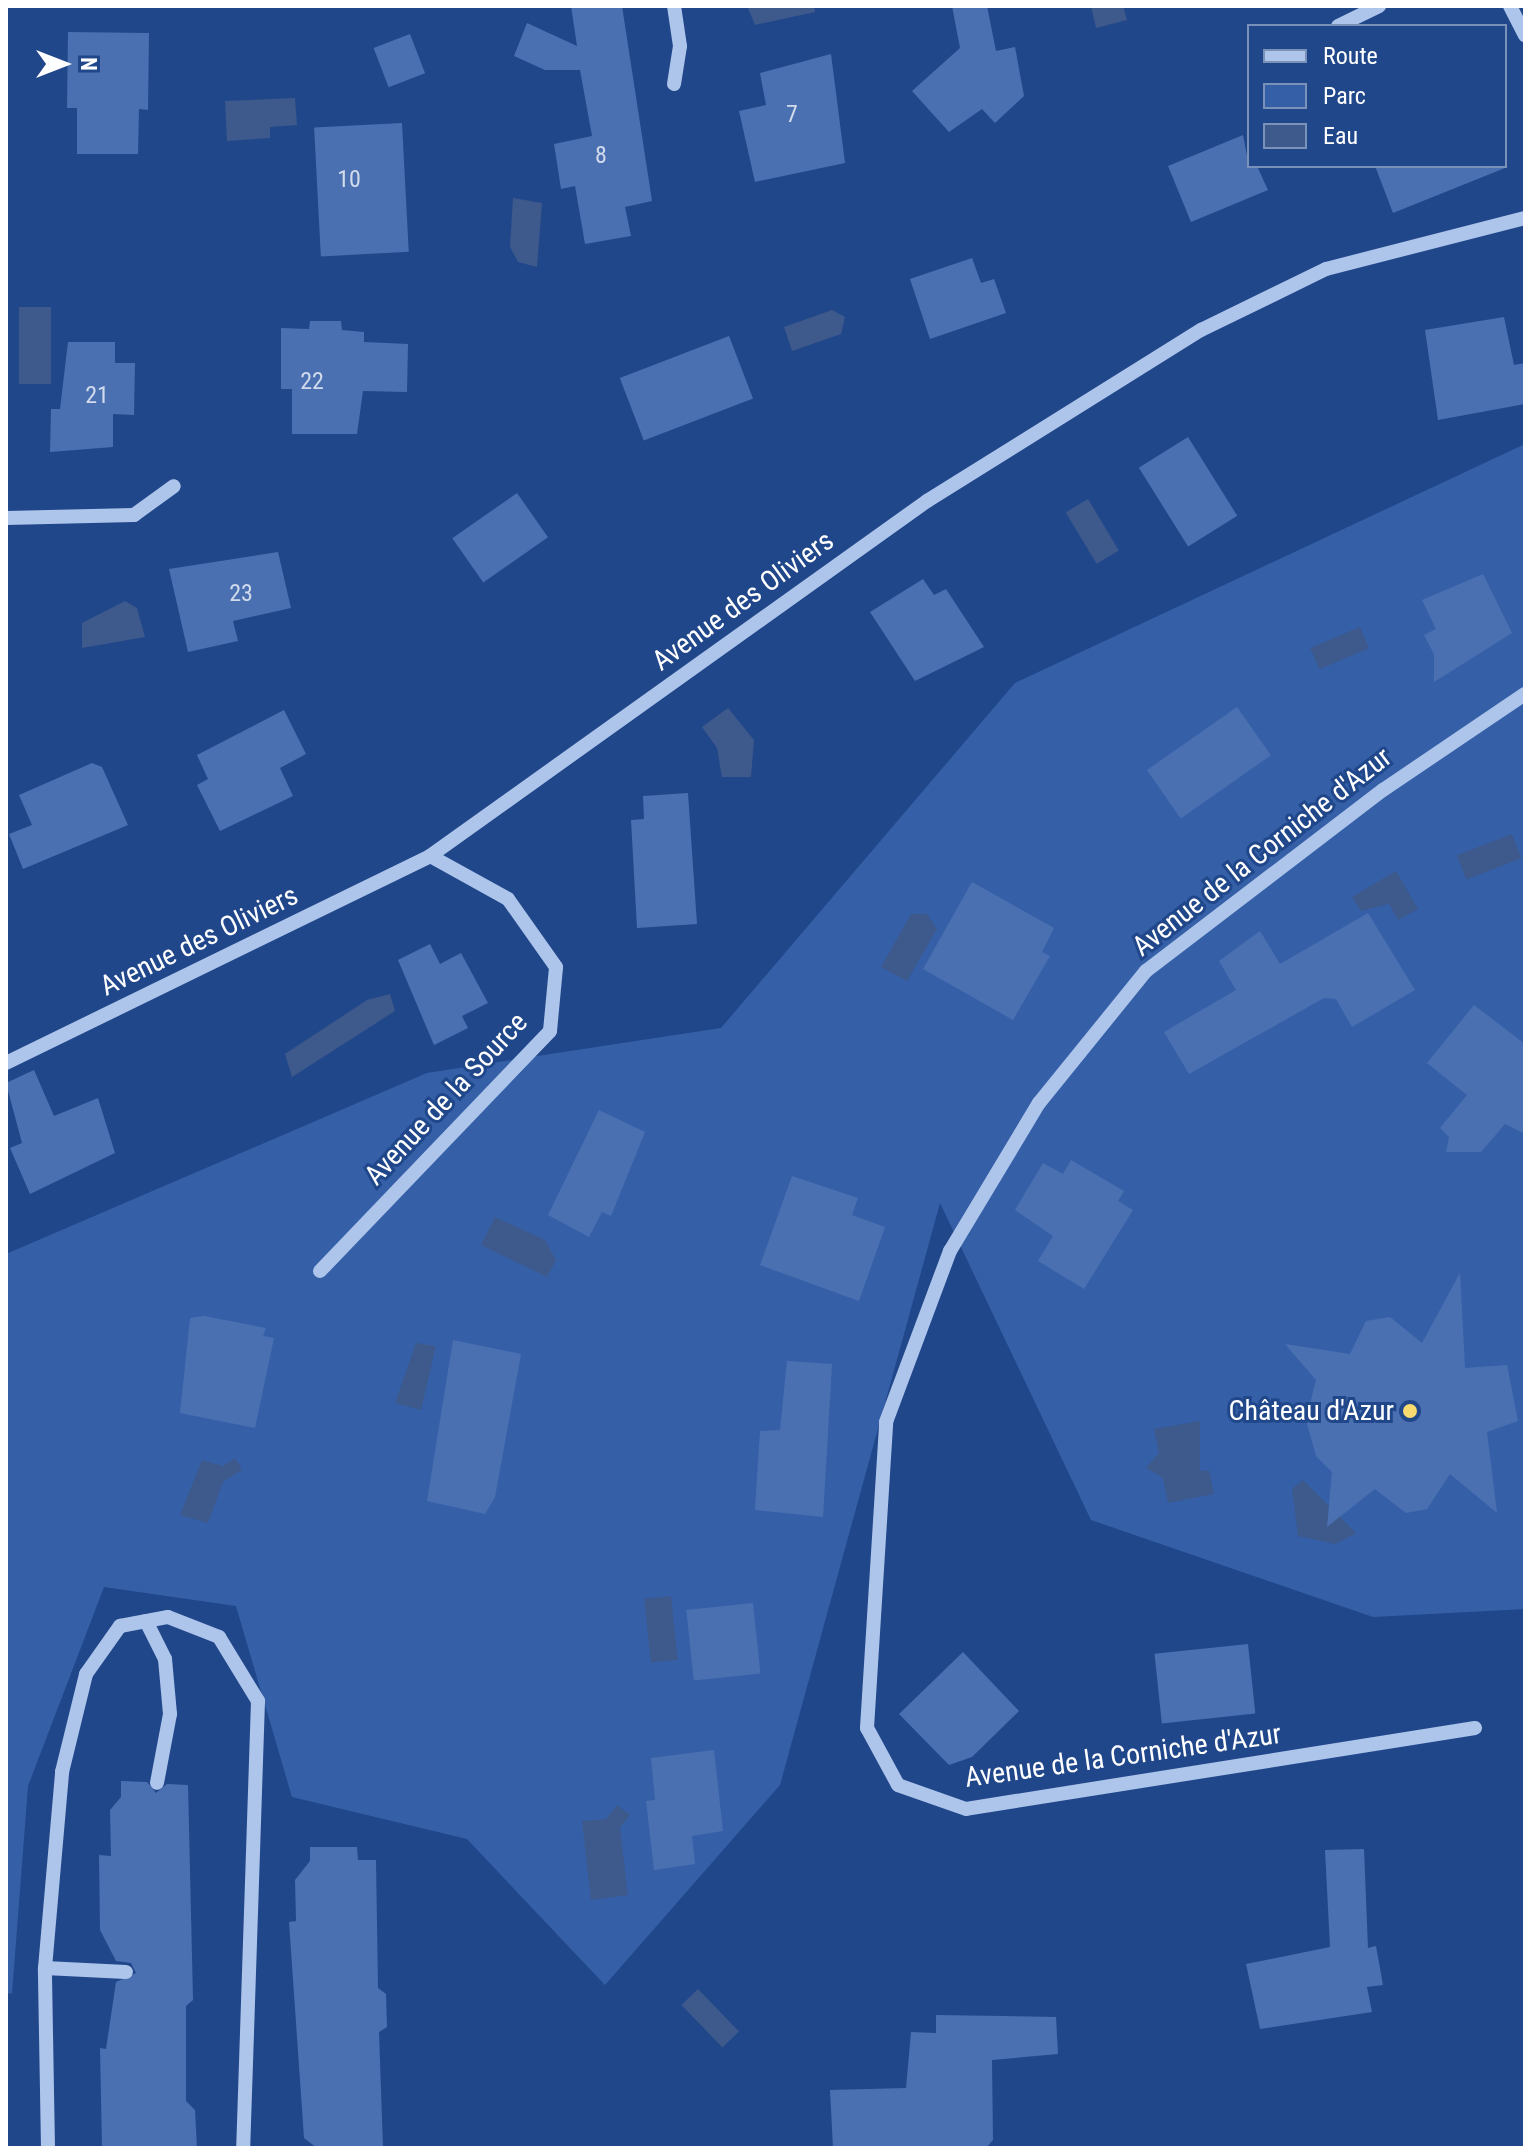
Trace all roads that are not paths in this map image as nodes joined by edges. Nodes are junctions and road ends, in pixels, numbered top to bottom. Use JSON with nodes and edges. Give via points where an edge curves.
{"nodes":[{"id":1,"x":674,"y":6,"type":"edge"},
{"id":2,"x":1379,"y":6,"type":"edge"},
{"id":3,"x":1510,"y":6,"type":"edge"},
{"id":4,"x":1342,"y":24,"type":"edge"},
{"id":5,"x":1525,"y":35,"type":"edge"},
{"id":6,"x":674,"y":84,"type":"dead end"},
{"id":7,"x":1525,"y":218,"type":"edge"},
{"id":8,"x":174,"y":486,"type":"dead end"},
{"id":9,"x":6,"y":518,"type":"edge"},
{"id":10,"x":1525,"y":694,"type":"edge"},
{"id":11,"x":430,"y":856,"type":"junction"},
{"id":12,"x":6,"y":1063,"type":"edge"},
{"id":13,"x":320,"y":1271,"type":"dead end"},
{"id":14,"x":146,"y":1621,"type":"junction"},
{"id":15,"x":1475,"y":1728,"type":"dead end"},
{"id":16,"x":157,"y":1783,"type":"dead end"},
{"id":17,"x":45,"y":1968,"type":"junction"},
{"id":18,"x":126,"y":1972,"type":"dead end"},
{"id":19,"x":48,"y":2148,"type":"edge"},
{"id":20,"x":243,"y":2148,"type":"edge"}],
"edges":[{"from":1,"to":6,"type":"street","via":[[680,46]]},
{"from":2,"to":4,"type":"street"},
{"from":3,"to":5,"type":"street"},
{"from":7,"to":11,"type":"street","name":"Avenue des Oliviers","via":[[1326,269],[1201,330],[927,501]]},
{"from":8,"to":9,"type":"street","via":[[134,515]]},
{"from":10,"to":15,"type":"street","name":"Avenue de la Corniche d'Azur","via":[[1383,790],[1146,971],[1039,1103],[950,1251],[886,1422],[867,1728],[898,1785],[966,1809]]},
{"from":11,"to":12,"type":"street","name":"Avenue des Oliviers"},
{"from":11,"to":13,"type":"street","name":"Avenue de la Source","via":[[508,899],[556,967],[550,1031]]},
{"from":14,"to":16,"type":"street","via":[[165,1659],[170,1714]]},
{"from":14,"to":17,"type":"street","via":[[120,1626],[86,1674],[62,1772]]},
{"from":14,"to":20,"type":"street","via":[[168,1617],[219,1637],[258,1701]]},
{"from":17,"to":18,"type":"street"},
{"from":17,"to":19,"type":"street"}]}
